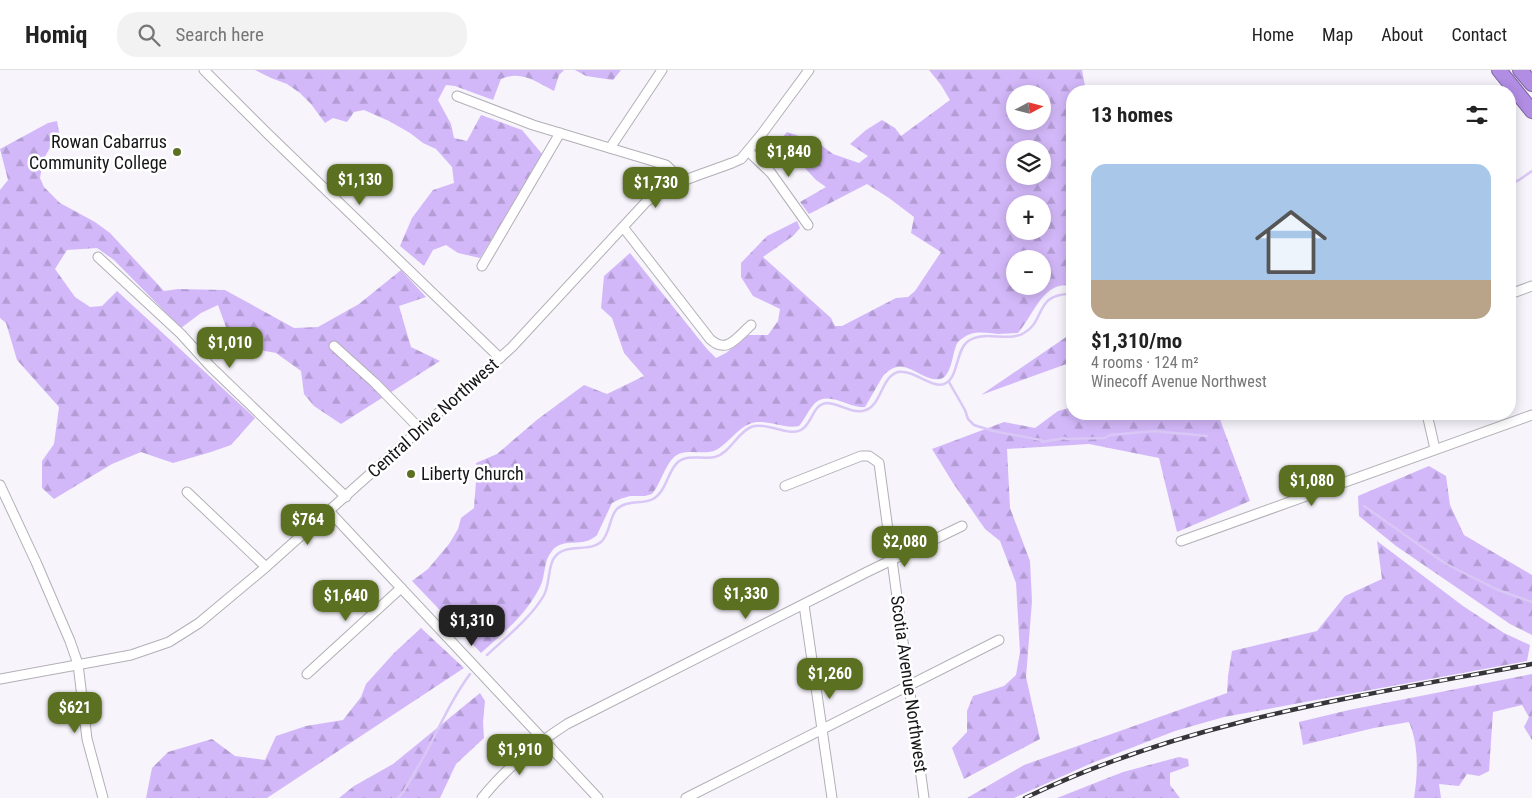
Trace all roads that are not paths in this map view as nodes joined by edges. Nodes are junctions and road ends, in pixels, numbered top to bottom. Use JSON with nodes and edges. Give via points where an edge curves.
{"nodes":[{"id":1,"x":204,"y":70,"type":"edge"},
{"id":2,"x":662,"y":70,"type":"edge"},
{"id":3,"x":809,"y":70,"type":"edge"},
{"id":4,"x":1499,"y":70,"type":"edge"},
{"id":5,"x":1520,"y":70,"type":"edge"},
{"id":6,"x":1532,"y":84,"type":"edge"},
{"id":7,"x":1511,"y":85,"type":"edge"},
{"id":8,"x":1516,"y":91,"type":"edge"},
{"id":9,"x":457,"y":96,"type":"dead end"},
{"id":10,"x":1532,"y":111,"type":"edge"},
{"id":11,"x":560,"y":133,"type":"junction"},
{"id":12,"x":610,"y":148,"type":"junction"},
{"id":13,"x":748,"y":151,"type":"junction"},
{"id":14,"x":683,"y":181,"type":"junction"},
{"id":15,"x":808,"y":225,"type":"dead end"},
{"id":16,"x":624,"y":227,"type":"junction"},
{"id":17,"x":98,"y":257,"type":"dead end"},
{"id":18,"x":482,"y":266,"type":"dead end"},
{"id":19,"x":1532,"y":286,"type":"edge"},
{"id":20,"x":1516,"y":292,"type":"edge"},
{"id":21,"x":751,"y":325,"type":"dead end"},
{"id":22,"x":334,"y":346,"type":"dead end"},
{"id":23,"x":500,"y":358,"type":"junction"},
{"id":24,"x":1532,"y":414,"type":"edge"},
{"id":25,"x":1428,"y":420,"type":"edge"},
{"id":26,"x":1516,"y":420,"type":"edge"},
{"id":27,"x":1516,"y":420,"type":"edge"},
{"id":28,"x":421,"y":430,"type":"junction"},
{"id":29,"x":1435,"y":450,"type":"junction"},
{"id":30,"x":0,"y":485,"type":"edge"},
{"id":31,"x":785,"y":486,"type":"dead end"},
{"id":32,"x":188,"y":492,"type":"dead end"},
{"id":33,"x":346,"y":497,"type":"junction"},
{"id":34,"x":329,"y":511,"type":"junction"},
{"id":35,"x":962,"y":526,"type":"dead end"},
{"id":36,"x":1181,"y":542,"type":"dead end"},
{"id":37,"x":892,"y":560,"type":"junction"},
{"id":38,"x":266,"y":567,"type":"junction"},
{"id":39,"x":401,"y":588,"type":"junction"},
{"id":40,"x":804,"y":605,"type":"junction"},
{"id":41,"x":999,"y":640,"type":"dead end"},
{"id":42,"x":78,"y":664,"type":"junction"},
{"id":43,"x":307,"y":674,"type":"dead end"},
{"id":44,"x":0,"y":678,"type":"edge"},
{"id":45,"x":909,"y":685,"type":"junction"},
{"id":46,"x":822,"y":729,"type":"junction"},
{"id":47,"x":543,"y":739,"type":"junction"},
{"id":48,"x":103,"y":798,"type":"edge"},
{"id":49,"x":482,"y":798,"type":"edge"},
{"id":50,"x":598,"y":798,"type":"edge"},
{"id":51,"x":686,"y":798,"type":"edge"},
{"id":52,"x":832,"y":798,"type":"edge"},
{"id":53,"x":924,"y":798,"type":"edge"}],
"edges":[{"from":1,"to":23,"type":"street"},
{"from":2,"to":12,"type":"street"},
{"from":3,"to":13,"type":"street","name":"Central Drive Northwest"},
{"from":4,"to":7,"type":"highway"},
{"from":5,"to":6,"type":"highway"},
{"from":8,"to":10,"type":"highway"},
{"from":9,"to":11,"type":"street"},
{"from":11,"to":12,"type":"street"},
{"from":11,"to":18,"type":"street"},
{"from":12,"to":14,"type":"street","via":[[666,165]]},
{"from":13,"to":14,"type":"street","name":"Central Drive Northwest","via":[[732,163]]},
{"from":13,"to":15,"type":"street","via":[[771,173]]},
{"from":14,"to":16,"type":"street","name":"Central Drive Northwest","via":[[658,192]]},
{"from":16,"to":21,"type":"street","via":[[715,344],[721,347],[728,345]]},
{"from":16,"to":23,"type":"street","name":"Central Drive Northwest"},
{"from":17,"to":33,"type":"street"},
{"from":19,"to":20,"type":"street"},
{"from":22,"to":28,"type":"street"},
{"from":23,"to":28,"type":"street","name":"Central Drive Northwest"},
{"from":24,"to":27,"type":"street"},
{"from":25,"to":29,"type":"street"},
{"from":26,"to":29,"type":"street"},
{"from":28,"to":33,"type":"street","name":"Central Drive Northwest"},
{"from":29,"to":36,"type":"street"},
{"from":30,"to":42,"type":"street"},
{"from":31,"to":37,"type":"street","name":"Scotia Avenue Northwest","via":[[861,456],[874,458],[879,463]]},
{"from":32,"to":38,"type":"street"},
{"from":33,"to":34,"type":"street","name":"Central Drive Northwest"},
{"from":34,"to":38,"type":"street","name":"Central Drive Northwest"},
{"from":34,"to":39,"type":"street"},
{"from":35,"to":37,"type":"street"},
{"from":37,"to":40,"type":"street"},
{"from":37,"to":45,"type":"street","name":"Scotia Avenue Northwest"},
{"from":38,"to":42,"type":"street","name":"Central Drive Northwest","via":[[199,624],[169,642],[131,655]]},
{"from":39,"to":43,"type":"street"},
{"from":39,"to":47,"type":"street"},
{"from":40,"to":46,"type":"street"},
{"from":40,"to":47,"type":"street","via":[[599,707]]},
{"from":41,"to":45,"type":"street"},
{"from":42,"to":44,"type":"street","name":"Central Drive Northwest"},
{"from":42,"to":48,"type":"street","via":[[87,739]]},
{"from":45,"to":46,"type":"street"},
{"from":45,"to":53,"type":"street","name":"Scotia Avenue Northwest"},
{"from":46,"to":51,"type":"street"},
{"from":46,"to":52,"type":"street"},
{"from":47,"to":49,"type":"street"},
{"from":47,"to":50,"type":"street"}]}
